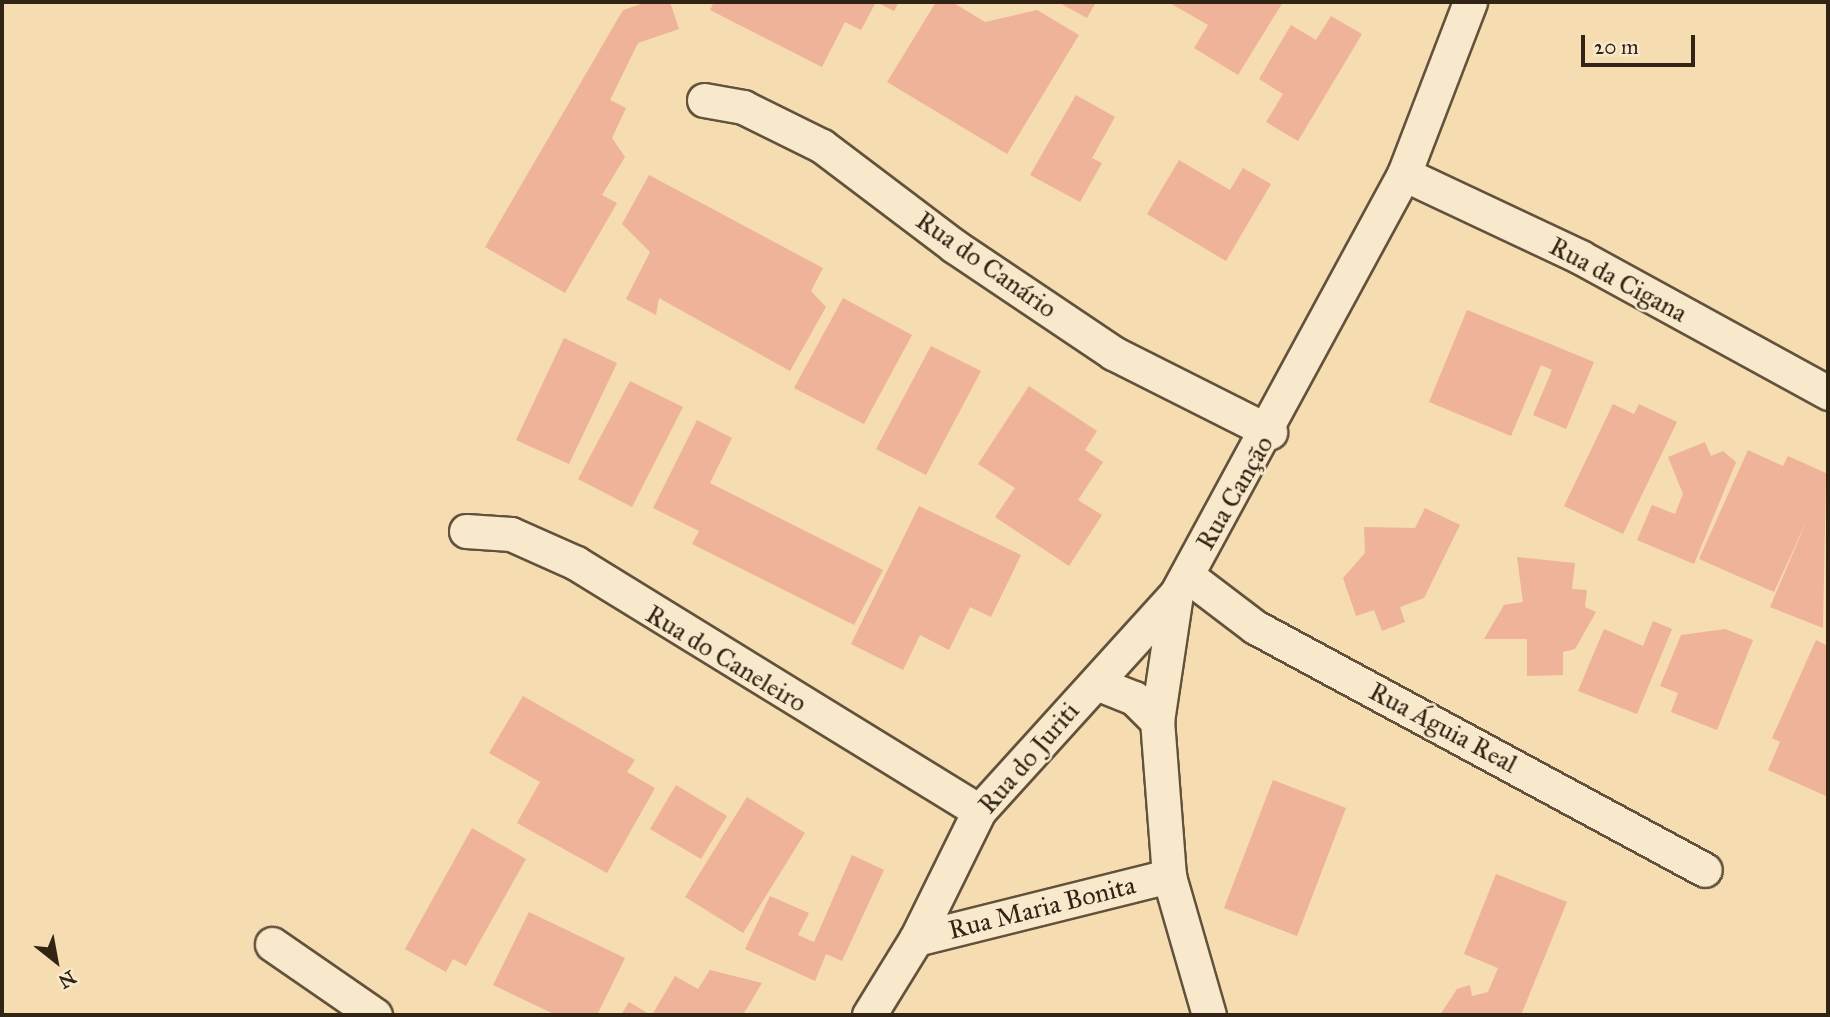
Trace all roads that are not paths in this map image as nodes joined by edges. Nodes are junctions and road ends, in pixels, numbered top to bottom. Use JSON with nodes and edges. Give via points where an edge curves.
{"nodes":[{"id":1,"x":1467,"y":3,"type":"edge"},
{"id":2,"x":704,"y":100,"type":"dead end"},
{"id":3,"x":1404,"y":174,"type":"junction"},
{"id":4,"x":1828,"y":393,"type":"edge"},
{"id":5,"x":1270,"y":432,"type":"junction"},
{"id":6,"x":466,"y":531,"type":"dead end"},
{"id":7,"x":1182,"y":585,"type":"junction"},
{"id":8,"x":1096,"y":682,"type":"junction"},
{"id":9,"x":1157,"y":722,"type":"junction"},
{"id":10,"x":979,"y":811,"type":"junction"},
{"id":11,"x":1705,"y":870,"type":"dead end"},
{"id":12,"x":1169,"y":876,"type":"junction"},
{"id":13,"x":916,"y":939,"type":"junction"},
{"id":14,"x":272,"y":944,"type":"dead end"},
{"id":15,"x":366,"y":1013,"type":"edge"},
{"id":16,"x":869,"y":1015,"type":"edge"},
{"id":17,"x":1209,"y":1015,"type":"edge"}],
"edges":[{"from":1,"to":3,"type":"street","name":"Rua Canção"},
{"from":2,"to":5,"type":"street","name":"Rua do Canário","via":[[743,107],[822,146],[954,246],[1113,353]]},
{"from":3,"to":4,"type":"street","name":"Rua da Cigana","via":[[1580,257]]},
{"from":3,"to":5,"type":"street","name":"Rua Canção"},
{"from":5,"to":7,"type":"street","name":"Rua Canção"},
{"from":6,"to":10,"type":"street","name":"Rua do Caneleiro","via":[[511,534],[576,563]]},
{"from":7,"to":8,"type":"street","name":"Rua do Juriti"},
{"from":7,"to":9,"type":"street","name":"Rua Canção"},
{"from":7,"to":11,"type":"street","name":"Rua Águia Real"},
{"from":8,"to":9,"type":"street","via":[[1134,698]]},
{"from":8,"to":10,"type":"street","name":"Rua do Juriti"},
{"from":9,"to":12,"type":"street","name":"Rua Canção"},
{"from":10,"to":13,"type":"street","name":"Rua do Juriti"},
{"from":12,"to":13,"type":"street","name":"Rua Maria Bonita"},
{"from":12,"to":17,"type":"street","name":"Rua Canção"},
{"from":13,"to":16,"type":"street","name":"Rua do Juriti"},
{"from":14,"to":15,"type":"street"}]}
